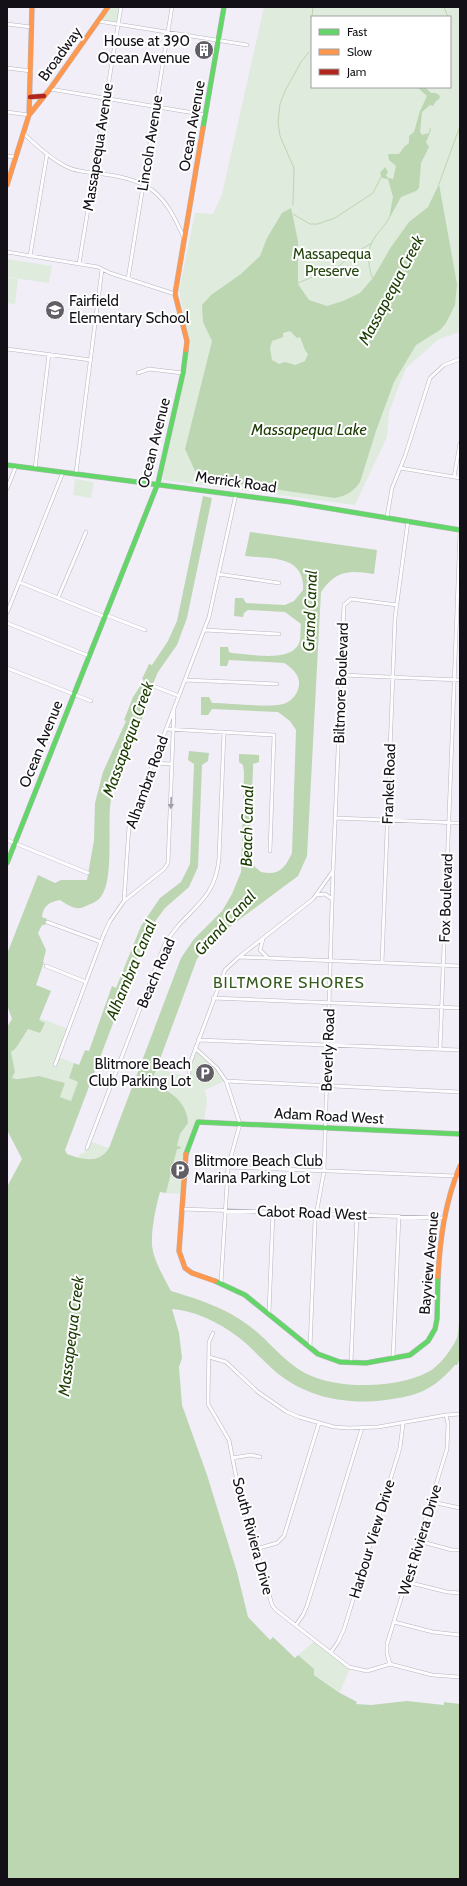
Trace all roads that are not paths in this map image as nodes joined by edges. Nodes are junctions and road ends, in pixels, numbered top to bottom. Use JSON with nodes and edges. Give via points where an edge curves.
{"nodes":[{"id":1,"x":32,"y":7,"type":"edge"},
{"id":2,"x":108,"y":7,"type":"edge"},
{"id":3,"x":121,"y":7,"type":"edge"},
{"id":4,"x":172,"y":7,"type":"edge"},
{"id":5,"x":224,"y":7,"type":"edge"},
{"id":6,"x":98,"y":20,"type":"junction"},
{"id":7,"x":7,"y":24,"type":"edge"},
{"id":8,"x":118,"y":24,"type":"junction"},
{"id":9,"x":31,"y":27,"type":"junction"},
{"id":10,"x":168,"y":32,"type":"junction"},
{"id":11,"x":219,"y":40,"type":"junction"},
{"id":12,"x":247,"y":45,"type":"dead end"},
{"id":13,"x":7,"y":68,"type":"edge"},
{"id":14,"x":30,"y":71,"type":"junction"},
{"id":15,"x":50,"y":89,"type":"junction"},
{"id":16,"x":45,"y":95,"type":"junction"},
{"id":17,"x":30,"y":98,"type":"junction"},
{"id":18,"x":106,"y":98,"type":"junction"},
{"id":19,"x":156,"y":106,"type":"junction"},
{"id":20,"x":7,"y":112,"type":"edge"},
{"id":21,"x":29,"y":115,"type":"junction"},
{"id":22,"x":207,"y":115,"type":"junction"},
{"id":23,"x":24,"y":134,"type":"junction"},
{"id":24,"x":47,"y":154,"type":"junction"},
{"id":25,"x":7,"y":156,"type":"edge"},
{"id":26,"x":16,"y":157,"type":"junction"},
{"id":27,"x":94,"y":173,"type":"junction"},
{"id":28,"x":144,"y":184,"type":"junction"},
{"id":29,"x":7,"y":185,"type":"edge"},
{"id":30,"x":178,"y":224,"type":"junction"},
{"id":31,"x":187,"y":226,"type":"junction"},
{"id":32,"x":185,"y":240,"type":"junction"},
{"id":33,"x":7,"y":252,"type":"edge"},
{"id":34,"x":30,"y":256,"type":"junction"},
{"id":35,"x":79,"y":264,"type":"junction"},
{"id":36,"x":102,"y":269,"type":"junction"},
{"id":37,"x":128,"y":279,"type":"junction"},
{"id":38,"x":175,"y":294,"type":"junction"},
{"id":39,"x":7,"y":349,"type":"edge"},
{"id":40,"x":7,"y":354,"type":"edge"},
{"id":41,"x":49,"y":354,"type":"junction"},
{"id":42,"x":460,"y":359,"type":"edge"},
{"id":43,"x":91,"y":360,"type":"junction"},
{"id":44,"x":138,"y":373,"type":"dead end"},
{"id":45,"x":183,"y":373,"type":"junction"},
{"id":46,"x":460,"y":442,"type":"edge"},
{"id":47,"x":7,"y":465,"type":"edge"},
{"id":48,"x":16,"y":466,"type":"junction"},
{"id":49,"x":35,"y":468,"type":"junction"},
{"id":50,"x":400,"y":468,"type":"junction"},
{"id":51,"x":63,"y":472,"type":"junction"},
{"id":52,"x":76,"y":474,"type":"junction"},
{"id":53,"x":454,"y":477,"type":"junction"},
{"id":54,"x":460,"y":478,"type":"edge"},
{"id":55,"x":158,"y":483,"type":"junction"},
{"id":56,"x":7,"y":488,"type":"edge"},
{"id":57,"x":236,"y":494,"type":"junction"},
{"id":58,"x":387,"y":517,"type":"junction"},
{"id":59,"x":408,"y":521,"type":"junction"},
{"id":60,"x":460,"y":531,"type":"edge"},
{"id":61,"x":86,"y":532,"type":"dead end"},
{"id":62,"x":218,"y":574,"type":"junction"},
{"id":63,"x":19,"y":582,"type":"junction"},
{"id":64,"x":279,"y":583,"type":"dead end"},
{"id":65,"x":58,"y":598,"type":"junction"},
{"id":66,"x":397,"y":605,"type":"junction"},
{"id":67,"x":7,"y":613,"type":"edge"},
{"id":68,"x":106,"y":616,"type":"junction"},
{"id":69,"x":7,"y":623,"type":"edge"},
{"id":70,"x":145,"y":630,"type":"dead end"},
{"id":71,"x":204,"y":630,"type":"junction"},
{"id":72,"x":279,"y":634,"type":"dead end"},
{"id":73,"x":89,"y":656,"type":"junction"},
{"id":74,"x":7,"y":668,"type":"edge"},
{"id":75,"x":342,"y":675,"type":"junction"},
{"id":76,"x":393,"y":677,"type":"junction"},
{"id":77,"x":185,"y":680,"type":"junction"},
{"id":78,"x":454,"y":680,"type":"junction"},
{"id":79,"x":460,"y":680,"type":"edge"},
{"id":80,"x":277,"y":684,"type":"dead end"},
{"id":81,"x":156,"y":687,"type":"dead end"},
{"id":82,"x":74,"y":695,"type":"junction"},
{"id":83,"x":179,"y":696,"type":"junction"},
{"id":84,"x":91,"y":701,"type":"dead end"},
{"id":85,"x":174,"y":706,"type":"junction"},
{"id":86,"x":166,"y":730,"type":"junction"},
{"id":87,"x":174,"y":730,"type":"junction"},
{"id":88,"x":224,"y":732,"type":"junction"},
{"id":89,"x":152,"y":763,"type":"junction"},
{"id":90,"x":172,"y":764,"type":"junction"},
{"id":91,"x":336,"y":818,"type":"junction"},
{"id":92,"x":387,"y":820,"type":"junction"},
{"id":93,"x":449,"y":822,"type":"junction"},
{"id":94,"x":460,"y":823,"type":"edge"},
{"id":95,"x":7,"y":840,"type":"edge"},
{"id":96,"x":15,"y":843,"type":"junction"},
{"id":97,"x":270,"y":851,"type":"dead end"},
{"id":98,"x":7,"y":863,"type":"edge"},
{"id":99,"x":333,"y":871,"type":"junction"},
{"id":100,"x":88,"y":873,"type":"dead end"},
{"id":101,"x":317,"y":895,"type":"junction"},
{"id":102,"x":332,"y":899,"type":"junction"},
{"id":103,"x":124,"y":900,"type":"junction"},
{"id":104,"x":47,"y":922,"type":"dead end"},
{"id":105,"x":263,"y":939,"type":"junction"},
{"id":106,"x":101,"y":942,"type":"junction"},
{"id":107,"x":239,"y":957,"type":"junction"},
{"id":108,"x":268,"y":958,"type":"junction"},
{"id":109,"x":331,"y":961,"type":"junction"},
{"id":110,"x":382,"y":963,"type":"junction"},
{"id":111,"x":443,"y":965,"type":"junction"},
{"id":112,"x":46,"y":966,"type":"dead end"},
{"id":113,"x":460,"y":966,"type":"edge"},
{"id":114,"x":86,"y":982,"type":"junction"},
{"id":115,"x":213,"y":998,"type":"junction"},
{"id":116,"x":329,"y":1003,"type":"junction"},
{"id":117,"x":441,"y":1007,"type":"junction"},
{"id":118,"x":460,"y":1008,"type":"edge"},
{"id":119,"x":198,"y":1040,"type":"junction"},
{"id":120,"x":328,"y":1045,"type":"junction"},
{"id":121,"x":195,"y":1048,"type":"junction"},
{"id":122,"x":440,"y":1049,"type":"junction"},
{"id":123,"x":460,"y":1050,"type":"edge"},
{"id":124,"x":55,"y":1065,"type":"dead end"},
{"id":125,"x":189,"y":1073,"type":"dead end"},
{"id":126,"x":226,"y":1081,"type":"junction"},
{"id":127,"x":327,"y":1087,"type":"junction"},
{"id":128,"x":460,"y":1092,"type":"edge"},
{"id":129,"x":197,"y":1123,"type":"joint"},
{"id":130,"x":240,"y":1124,"type":"junction"},
{"id":131,"x":325,"y":1128,"type":"junction"},
{"id":132,"x":460,"y":1134,"type":"edge"},
{"id":133,"x":87,"y":1148,"type":"dead end"},
{"id":134,"x":460,"y":1166,"type":"edge"},
{"id":135,"x":228,"y":1167,"type":"junction"},
{"id":136,"x":324,"y":1171,"type":"junction"},
{"id":137,"x":455,"y":1176,"type":"junction"},
{"id":138,"x":181,"y":1209,"type":"junction"},
{"id":139,"x":224,"y":1210,"type":"junction"},
{"id":140,"x":273,"y":1211,"type":"junction"},
{"id":141,"x":316,"y":1212,"type":"junction"},
{"id":142,"x":357,"y":1214,"type":"junction"},
{"id":143,"x":399,"y":1216,"type":"junction"},
{"id":144,"x":443,"y":1218,"type":"junction"},
{"id":145,"x":221,"y":1283,"type":"junction"},
{"id":146,"x":269,"y":1313,"type":"junction"},
{"id":147,"x":213,"y":1333,"type":"dead end"},
{"id":148,"x":310,"y":1348,"type":"junction"},
{"id":149,"x":209,"y":1357,"type":"junction"},
{"id":150,"x":393,"y":1358,"type":"junction"},
{"id":151,"x":351,"y":1362,"type":"junction"},
{"id":152,"x":446,"y":1414,"type":"junction"},
{"id":153,"x":460,"y":1414,"type":"edge"},
{"id":154,"x":320,"y":1423,"type":"junction"},
{"id":155,"x":403,"y":1423,"type":"junction"},
{"id":156,"x":362,"y":1428,"type":"junction"},
{"id":157,"x":260,"y":1457,"type":"dead end"},
{"id":158,"x":232,"y":1458,"type":"junction"},
{"id":159,"x":432,"y":1502,"type":"junction"},
{"id":160,"x":460,"y":1508,"type":"edge"},
{"id":161,"x":419,"y":1541,"type":"junction"},
{"id":162,"x":256,"y":1549,"type":"junction"},
{"id":163,"x":460,"y":1550,"type":"edge"},
{"id":164,"x":407,"y":1582,"type":"junction"},
{"id":165,"x":460,"y":1592,"type":"edge"},
{"id":166,"x":394,"y":1622,"type":"junction"},
{"id":167,"x":296,"y":1625,"type":"junction"},
{"id":168,"x":460,"y":1635,"type":"edge"},
{"id":169,"x":331,"y":1652,"type":"junction"},
{"id":170,"x":390,"y":1664,"type":"junction"},
{"id":171,"x":460,"y":1677,"type":"edge"}],
"edges":[{"from":1,"to":9,"type":"street"},
{"from":2,"to":6,"type":"street","name":"Broadway"},
{"from":3,"to":8,"type":"street","name":"Massapequa Avenue"},
{"from":4,"to":10,"type":"street","name":"Lincoln Avenue"},
{"from":5,"to":11,"type":"street","name":"Ocean Avenue"},
{"from":6,"to":8,"type":"street"},
{"from":6,"to":15,"type":"street","name":"Broadway"},
{"from":7,"to":9,"type":"street"},
{"from":8,"to":10,"type":"street"},
{"from":8,"to":18,"type":"street","name":"Massapequa Avenue"},
{"from":9,"to":14,"type":"street"},
{"from":10,"to":11,"type":"street"},
{"from":10,"to":19,"type":"street","name":"Lincoln Avenue"},
{"from":11,"to":12,"type":"street"},
{"from":11,"to":22,"type":"street","name":"Ocean Avenue"},
{"from":13,"to":14,"type":"street"},
{"from":14,"to":17,"type":"street"},
{"from":15,"to":16,"type":"street","name":"Broadway"},
{"from":15,"to":18,"type":"street"},
{"from":16,"to":17,"type":"street","name":"Broadway"},
{"from":16,"to":21,"type":"street","name":"Broadway"},
{"from":17,"to":21,"type":"street"},
{"from":18,"to":19,"type":"street"},
{"from":18,"to":27,"type":"street","name":"Massapequa Avenue"},
{"from":19,"to":22,"type":"street"},
{"from":19,"to":28,"type":"street","name":"Lincoln Avenue"},
{"from":20,"to":21,"type":"street"},
{"from":21,"to":23,"type":"street"},
{"from":22,"to":31,"type":"street","name":"Ocean Avenue"},
{"from":23,"to":24,"type":"street"},
{"from":23,"to":26,"type":"street"},
{"from":24,"to":27,"type":"street","via":[[68,168]]},
{"from":24,"to":34,"type":"street"},
{"from":25,"to":26,"type":"street"},
{"from":26,"to":29,"type":"street"},
{"from":27,"to":28,"type":"street","via":[[118,176]]},
{"from":27,"to":35,"type":"street","name":"Massapequa Avenue"},
{"from":28,"to":30,"type":"street","via":[[161,198]]},
{"from":28,"to":37,"type":"street","name":"Lincoln Avenue"},
{"from":30,"to":31,"type":"street"},
{"from":30,"to":32,"type":"street"},
{"from":31,"to":32,"type":"street","name":"Ocean Avenue"},
{"from":32,"to":38,"type":"street","name":"Ocean Avenue"},
{"from":33,"to":34,"type":"street"},
{"from":34,"to":35,"type":"street"},
{"from":35,"to":36,"type":"street"},
{"from":36,"to":37,"type":"street"},
{"from":36,"to":43,"type":"street"},
{"from":37,"to":38,"type":"street"},
{"from":38,"to":45,"type":"street","name":"Ocean Avenue","via":[[187,341]]},
{"from":39,"to":40,"type":"street"},
{"from":39,"to":41,"type":"street"},
{"from":41,"to":43,"type":"street"},
{"from":41,"to":49,"type":"street"},
{"from":42,"to":50,"type":"street","via":[[444,365],[430,378]]},
{"from":43,"to":52,"type":"street"},
{"from":44,"to":45,"type":"street","via":[[149,368]]},
{"from":45,"to":55,"type":"street","name":"Ocean Avenue"},
{"from":46,"to":53,"type":"street"},
{"from":47,"to":48,"type":"street","name":"Merrick Road"},
{"from":48,"to":49,"type":"street","name":"Merrick Road"},
{"from":48,"to":56,"type":"street"},
{"from":49,"to":51,"type":"street","name":"Merrick Road"},
{"from":50,"to":53,"type":"street"},
{"from":50,"to":58,"type":"street","via":[[392,488]]},
{"from":51,"to":52,"type":"street","name":"Merrick Road"},
{"from":51,"to":63,"type":"street"},
{"from":52,"to":55,"type":"street","name":"Merrick Road"},
{"from":53,"to":54,"type":"street"},
{"from":55,"to":57,"type":"street","name":"Merrick Road"},
{"from":55,"to":68,"type":"street","name":"Ocean Avenue"},
{"from":57,"to":58,"type":"street","name":"Merrick Road"},
{"from":57,"to":62,"type":"street","name":"Alhambra Road"},
{"from":58,"to":59,"type":"street","name":"Merrick Road"},
{"from":59,"to":60,"type":"street","name":"Merrick Road"},
{"from":59,"to":66,"type":"street"},
{"from":60,"to":78,"type":"street","name":"Fox Boulevard"},
{"from":61,"to":65,"type":"street"},
{"from":62,"to":64,"type":"street"},
{"from":62,"to":71,"type":"street","name":"Alhambra Road"},
{"from":63,"to":65,"type":"street"},
{"from":63,"to":67,"type":"street"},
{"from":65,"to":68,"type":"street"},
{"from":66,"to":75,"type":"street","name":"Biltmore Boulevard","via":[[351,599],[344,606]]},
{"from":66,"to":76,"type":"street","name":"Frankel Road"},
{"from":68,"to":70,"type":"street"},
{"from":68,"to":73,"type":"street","name":"Ocean Avenue"},
{"from":69,"to":73,"type":"street"},
{"from":71,"to":72,"type":"street"},
{"from":71,"to":77,"type":"street","name":"Alhambra Road"},
{"from":73,"to":82,"type":"street","name":"Ocean Avenue"},
{"from":74,"to":82,"type":"street"},
{"from":75,"to":76,"type":"street"},
{"from":75,"to":91,"type":"street","name":"Biltmore Boulevard"},
{"from":76,"to":78,"type":"street"},
{"from":76,"to":92,"type":"street","name":"Frankel Road"},
{"from":77,"to":80,"type":"street"},
{"from":77,"to":83,"type":"street","name":"Alhambra Road"},
{"from":78,"to":79,"type":"street"},
{"from":78,"to":93,"type":"street","name":"Fox Boulevard"},
{"from":81,"to":83,"type":"street"},
{"from":82,"to":84,"type":"street"},
{"from":82,"to":96,"type":"street","name":"Ocean Avenue"},
{"from":83,"to":85,"type":"street","name":"Alhambra Road"},
{"from":85,"to":86,"type":"street","name":"Alhambra Road"},
{"from":85,"to":87,"type":"street"},
{"from":86,"to":87,"type":"street"},
{"from":86,"to":89,"type":"street","name":"Alhambra Road"},
{"from":87,"to":88,"type":"street"},
{"from":87,"to":90,"type":"street"},
{"from":88,"to":97,"type":"street","via":[[274,735]]},
{"from":88,"to":133,"type":"street","name":"Beach Road","via":[[216,878],[205,899],[180,923],[164,946]]},
{"from":89,"to":90,"type":"street"},
{"from":89,"to":103,"type":"street","name":"Alhambra Road","via":[[129,826]]},
{"from":90,"to":103,"type":"street","one_way":true,"via":[[168,863],[164,869]]},
{"from":91,"to":92,"type":"street"},
{"from":91,"to":99,"type":"street","name":"Biltmore Boulevard"},
{"from":92,"to":93,"type":"street"},
{"from":92,"to":110,"type":"street","name":"Frankel Road"},
{"from":93,"to":94,"type":"street"},
{"from":93,"to":111,"type":"street","name":"Fox Boulevard"},
{"from":95,"to":96,"type":"street"},
{"from":96,"to":98,"type":"street","name":"Ocean Avenue"},
{"from":96,"to":100,"type":"street"},
{"from":99,"to":101,"type":"street"},
{"from":99,"to":102,"type":"street","name":"Beverly Road"},
{"from":101,"to":102,"type":"street","via":[[325,894]]},
{"from":101,"to":105,"type":"street"},
{"from":102,"to":109,"type":"street","name":"Beverly Road"},
{"from":103,"to":106,"type":"street","name":"Alhambra Road","via":[[110,921]]},
{"from":104,"to":106,"type":"street"},
{"from":105,"to":107,"type":"street"},
{"from":105,"to":108,"type":"street","via":[[260,950]]},
{"from":106,"to":114,"type":"street","name":"Alhambra Road"},
{"from":107,"to":108,"type":"street"},
{"from":107,"to":115,"type":"street","via":[[225,970]]},
{"from":108,"to":109,"type":"street"},
{"from":109,"to":110,"type":"street"},
{"from":109,"to":116,"type":"street","name":"Beverly Road"},
{"from":110,"to":111,"type":"street"},
{"from":111,"to":113,"type":"street"},
{"from":111,"to":117,"type":"street","name":"Fox Boulevard"},
{"from":112,"to":114,"type":"street"},
{"from":114,"to":124,"type":"street","name":"Alhambra Road"},
{"from":115,"to":116,"type":"street"},
{"from":115,"to":119,"type":"street"},
{"from":116,"to":117,"type":"street"},
{"from":116,"to":120,"type":"street","name":"Beverly Road"},
{"from":117,"to":118,"type":"street"},
{"from":117,"to":122,"type":"street","name":"Fox Boulevard"},
{"from":119,"to":120,"type":"street"},
{"from":119,"to":121,"type":"street"},
{"from":120,"to":122,"type":"street"},
{"from":120,"to":127,"type":"street","name":"Beverly Road"},
{"from":121,"to":125,"type":"street"},
{"from":121,"to":126,"type":"street","via":[[217,1068]]},
{"from":122,"to":123,"type":"street"},
{"from":126,"to":127,"type":"street"},
{"from":126,"to":130,"type":"street"},
{"from":127,"to":128,"type":"street"},
{"from":127,"to":131,"type":"street","name":"Beverly Road"},
{"from":129,"to":130,"type":"street","name":"Adam Road West"},
{"from":129,"to":138,"type":"street","name":"Bayview Avenue","via":[[185,1156]]},
{"from":130,"to":131,"type":"street","name":"Adam Road West"},
{"from":130,"to":135,"type":"street"},
{"from":131,"to":132,"type":"street","name":"Adam Road West"},
{"from":131,"to":136,"type":"street","name":"Beverly Road"},
{"from":134,"to":137,"type":"street","name":"Bayview Avenue"},
{"from":135,"to":136,"type":"street"},
{"from":135,"to":139,"type":"street"},
{"from":136,"to":137,"type":"street"},
{"from":136,"to":141,"type":"street","name":"Beverly Road"},
{"from":137,"to":144,"type":"street","name":"Bayview Avenue"},
{"from":138,"to":139,"type":"street","name":"Cabot Road West"},
{"from":138,"to":145,"type":"street","name":"Bayview Avenue","via":[[179,1251],[182,1262],[192,1273]]},
{"from":139,"to":140,"type":"street","name":"Cabot Road West"},
{"from":139,"to":145,"type":"street"},
{"from":140,"to":141,"type":"street","name":"Cabot Road West"},
{"from":140,"to":146,"type":"street"},
{"from":141,"to":142,"type":"street","name":"Cabot Road West"},
{"from":141,"to":148,"type":"street","name":"Beverly Road"},
{"from":142,"to":143,"type":"street","name":"Cabot Road West"},
{"from":142,"to":151,"type":"street"},
{"from":143,"to":144,"type":"street","name":"Cabot Road West"},
{"from":143,"to":150,"type":"street"},
{"from":144,"to":150,"type":"street","name":"Bayview Avenue","via":[[435,1329],[428,1341],[417,1351]]},
{"from":145,"to":146,"type":"street","name":"Bayview Avenue","via":[[245,1295]]},
{"from":146,"to":148,"type":"street","name":"Bayview Avenue"},
{"from":147,"to":149,"type":"street","name":"South Riviera Drive","via":[[209,1342]]},
{"from":148,"to":151,"type":"street","name":"Bayview Avenue","via":[[328,1358]]},
{"from":149,"to":154,"type":"street","via":[[226,1362],[258,1392],[281,1408]]},
{"from":149,"to":158,"type":"street","name":"South Riviera Drive","via":[[208,1404],[227,1434]]},
{"from":150,"to":151,"type":"street","name":"Bayview Avenue","via":[[366,1363]]},
{"from":152,"to":153,"type":"street"},
{"from":152,"to":155,"type":"street"},
{"from":152,"to":159,"type":"street","name":"West Riviera Drive","via":[[447,1449]]},
{"from":154,"to":156,"type":"street","via":[[334,1427]]},
{"from":154,"to":162,"type":"street","via":[[284,1536],[277,1543]]},
{"from":155,"to":156,"type":"street"},
{"from":155,"to":169,"type":"street","name":"Harbour View Drive","via":[[400,1448],[346,1621]]},
{"from":156,"to":167,"type":"street","via":[[307,1606]]},
{"from":157,"to":158,"type":"street","via":[[251,1455]]},
{"from":158,"to":162,"type":"street","name":"South Riviera Drive"},
{"from":159,"to":160,"type":"street"},
{"from":159,"to":161,"type":"street","name":"West Riviera Drive"},
{"from":161,"to":163,"type":"street"},
{"from":161,"to":164,"type":"street","name":"West Riviera Drive"},
{"from":162,"to":167,"type":"street","name":"South Riviera Drive","via":[[272,1605]]},
{"from":164,"to":165,"type":"street","via":[[447,1592]]},
{"from":164,"to":166,"type":"street","name":"West Riviera Drive"},
{"from":166,"to":168,"type":"street","via":[[433,1632]]},
{"from":166,"to":170,"type":"street","name":"West Riviera Drive","via":[[387,1650]]},
{"from":167,"to":169,"type":"street","name":"South Riviera Drive"},
{"from":169,"to":170,"type":"street","name":"South Riviera Drive","via":[[355,1669],[372,1670]]},
{"from":170,"to":171,"type":"street","via":[[432,1675]]}]}
